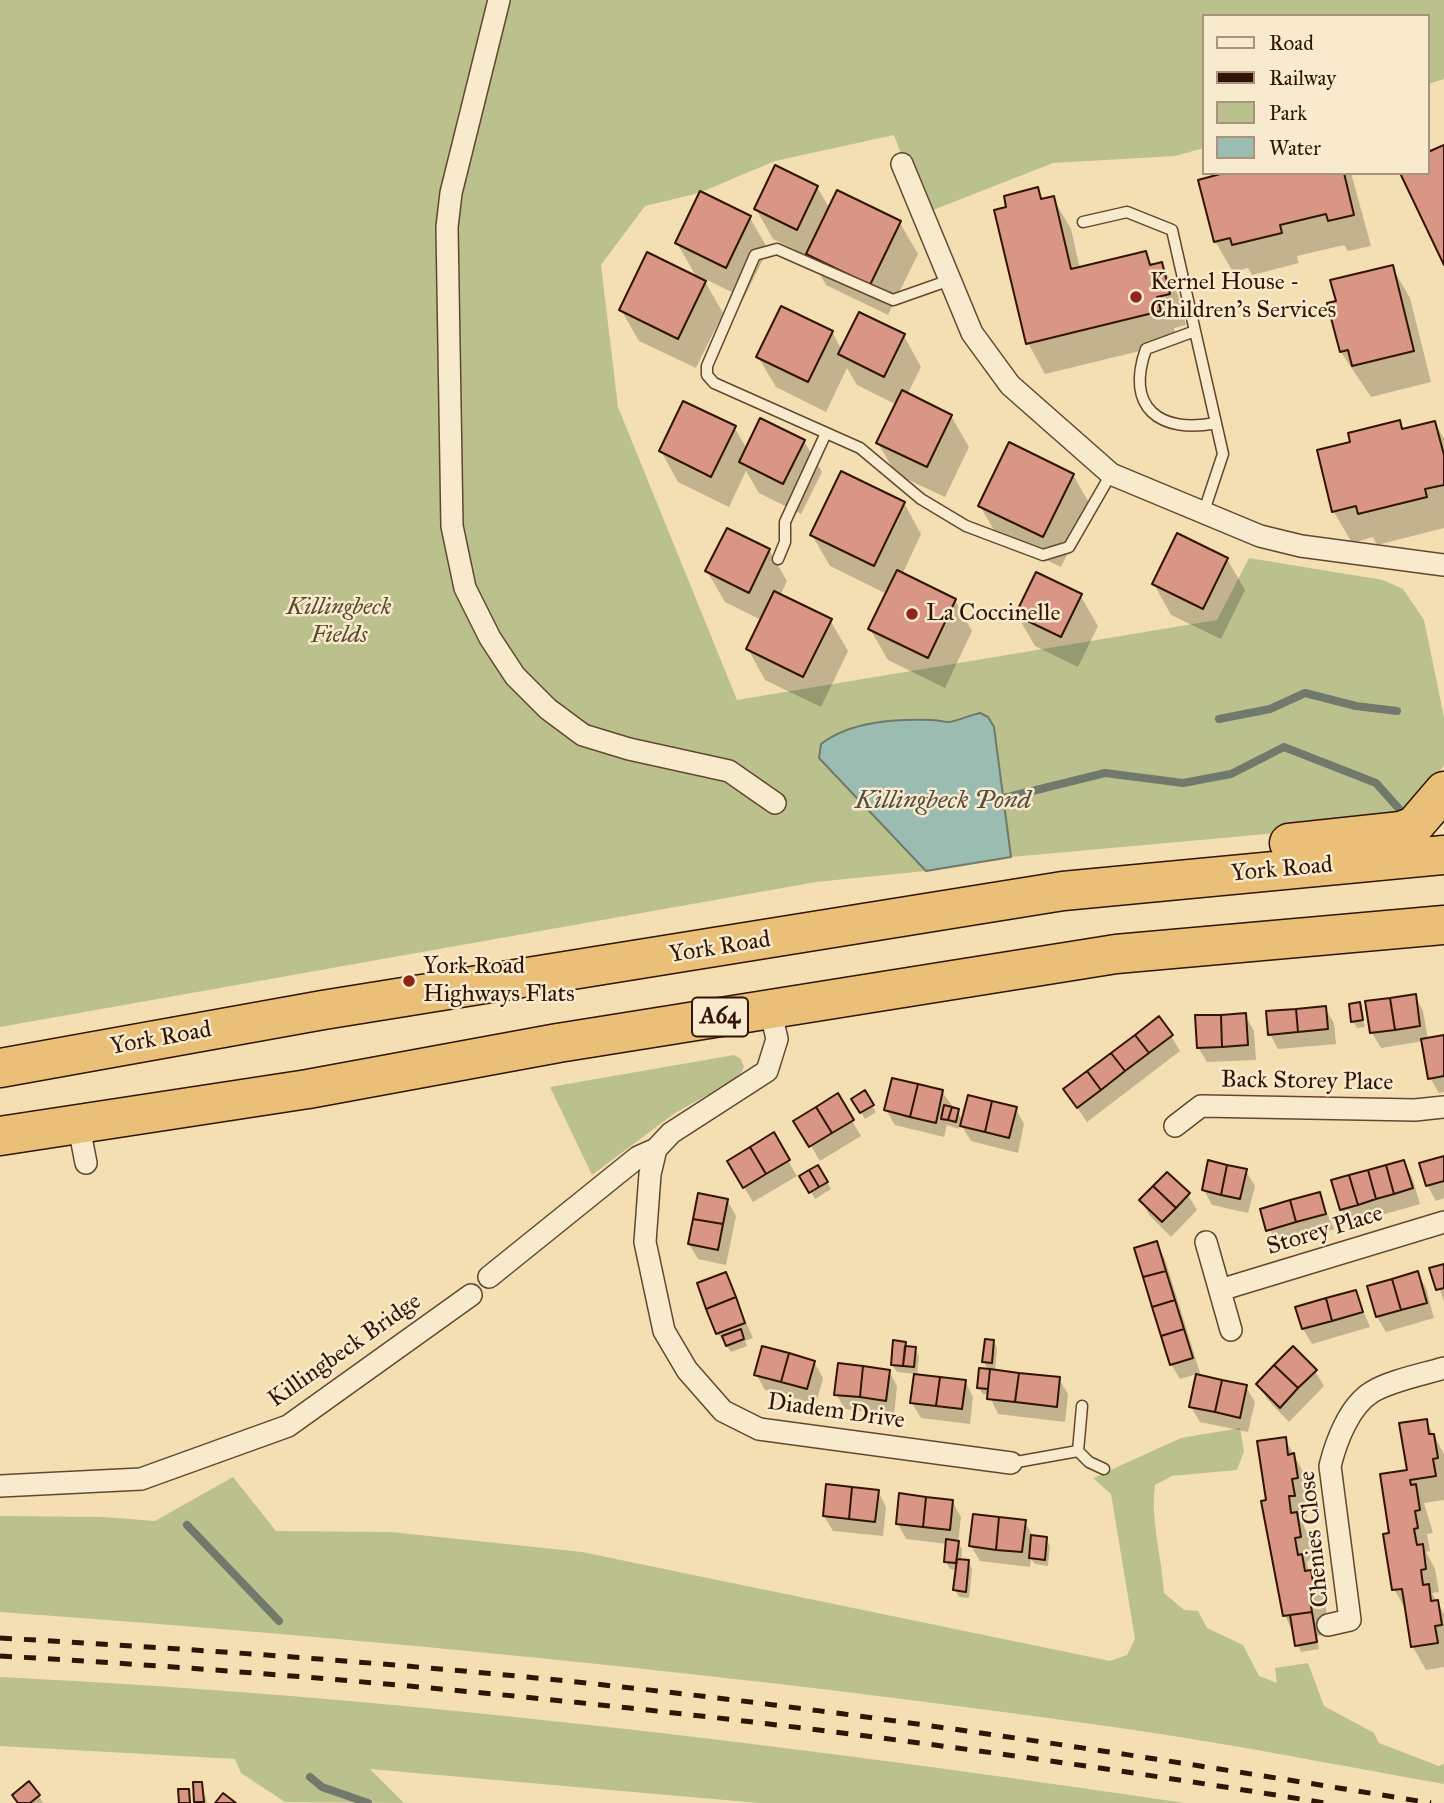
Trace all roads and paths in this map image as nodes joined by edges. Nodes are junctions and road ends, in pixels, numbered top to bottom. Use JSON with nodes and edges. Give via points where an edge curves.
{"nodes":[{"id":1,"x":499,"y":0,"type":"edge"},
{"id":2,"x":902,"y":164,"type":"dead end"},
{"id":3,"x":1083,"y":222,"type":"dead end"},
{"id":4,"x":950,"y":280,"type":"junction"},
{"id":5,"x":1195,"y":331,"type":"junction"},
{"id":6,"x":1216,"y":423,"type":"junction"},
{"id":7,"x":826,"y":433,"type":"junction"},
{"id":8,"x":1111,"y":474,"type":"junction"},
{"id":9,"x":1203,"y":514,"type":"junction"},
{"id":10,"x":778,"y":559,"type":"dead end"},
{"id":11,"x":1444,"y":565,"type":"edge"},
{"id":12,"x":1444,"y":791,"type":"edge"},
{"id":13,"x":775,"y":803,"type":"dead end"},
{"id":14,"x":1444,"y":855,"type":"edge"},
{"id":15,"x":1380,"y":860,"type":"junction"},
{"id":16,"x":1444,"y":884,"type":"edge"},
{"id":17,"x":1031,"y":897,"type":"junction"},
{"id":18,"x":1444,"y":925,"type":"edge"},
{"id":19,"x":770,"y":1009,"type":"junction"},
{"id":20,"x":0,"y":1068,"type":"edge"},
{"id":21,"x":1444,"y":1107,"type":"edge"},
{"id":22,"x":78,"y":1122,"type":"junction"},
{"id":23,"x":1175,"y":1126,"type":"dead end"},
{"id":24,"x":0,"y":1136,"type":"edge"},
{"id":25,"x":656,"y":1149,"type":"junction"},
{"id":26,"x":86,"y":1163,"type":"dead end"},
{"id":27,"x":1444,"y":1222,"type":"edge"},
{"id":28,"x":1206,"y":1242,"type":"dead end"},
{"id":29,"x":489,"y":1277,"type":"dead end"},
{"id":30,"x":1220,"y":1290,"type":"junction"},
{"id":31,"x":471,"y":1295,"type":"dead end"},
{"id":32,"x":1231,"y":1331,"type":"dead end"},
{"id":33,"x":1444,"y":1368,"type":"edge"},
{"id":34,"x":1082,"y":1406,"type":"dead end"},
{"id":35,"x":1079,"y":1451,"type":"junction"},
{"id":36,"x":1011,"y":1463,"type":"joint"},
{"id":37,"x":1104,"y":1469,"type":"dead end"},
{"id":38,"x":0,"y":1486,"type":"edge"},
{"id":39,"x":1328,"y":1625,"type":"dead end"}],
"edges":[{"from":1,"to":13,"type":"street","via":[[451,192],[447,228],[452,526],[465,588],[515,676],[583,735],[629,750],[729,771]]},
{"from":2,"to":4,"type":"street"},
{"from":3,"to":5,"type":"lane","via":[[1127,212],[1172,230]]},
{"from":4,"to":7,"type":"lane","via":[[893,300],[777,248],[755,255],[707,375],[714,383]]},
{"from":4,"to":8,"type":"street","via":[[972,333],[1010,385]]},
{"from":5,"to":6,"type":"lane"},
{"from":5,"to":6,"type":"lane","via":[[1146,349],[1139,370],[1143,402],[1161,421],[1191,428]]},
{"from":6,"to":9,"type":"lane","via":[[1223,454]]},
{"from":7,"to":8,"type":"lane","via":[[860,448],[920,499],[966,526],[1044,555],[1069,547]]},
{"from":7,"to":10,"type":"lane","via":[[785,522],[785,542]]},
{"from":8,"to":9,"type":"street"},
{"from":9,"to":11,"type":"street","via":[[1260,537],[1301,546]]},
{"from":12,"to":17,"type":"highway","via":[[1414,826],[1401,831],[1215,850],[1124,865]]},
{"from":14,"to":15,"type":"highway","name":"York Road"},
{"from":15,"to":16,"type":"highway"},
{"from":15,"to":17,"type":"highway","name":"York Road"},
{"from":17,"to":20,"type":"highway","name":"York Road","via":[[323,1010]]},
{"from":18,"to":19,"type":"highway","number":"A64","via":[[1116,954]]},
{"from":19,"to":22,"type":"highway","number":"A64","via":[[308,1089]]},
{"from":19,"to":25,"type":"street","via":[[777,1038],[767,1070],[671,1133]]},
{"from":21,"to":23,"type":"street","name":"Back Storey Place","via":[[1201,1106]]},
{"from":22,"to":24,"type":"highway","number":"A64"},
{"from":22,"to":26,"type":"street"},
{"from":25,"to":29,"type":"street","via":[[638,1157]]},
{"from":25,"to":36,"type":"street","name":"Diadem Drive","via":[[645,1242],[661,1321],[687,1370],[723,1411],[759,1429],[801,1437]]},
{"from":27,"to":30,"type":"street","name":"Storey Place"},
{"from":28,"to":30,"type":"street"},
{"from":30,"to":32,"type":"street"},
{"from":31,"to":38,"type":"street","name":"Killingbeck Bridge","via":[[288,1426],[141,1479]]},
{"from":33,"to":39,"type":"street","name":"Chenies Close","via":[[1371,1392],[1335,1445],[1330,1466],[1350,1620]]},
{"from":34,"to":35,"type":"lane"},
{"from":35,"to":36,"type":"lane"},
{"from":35,"to":37,"type":"lane"}]}
